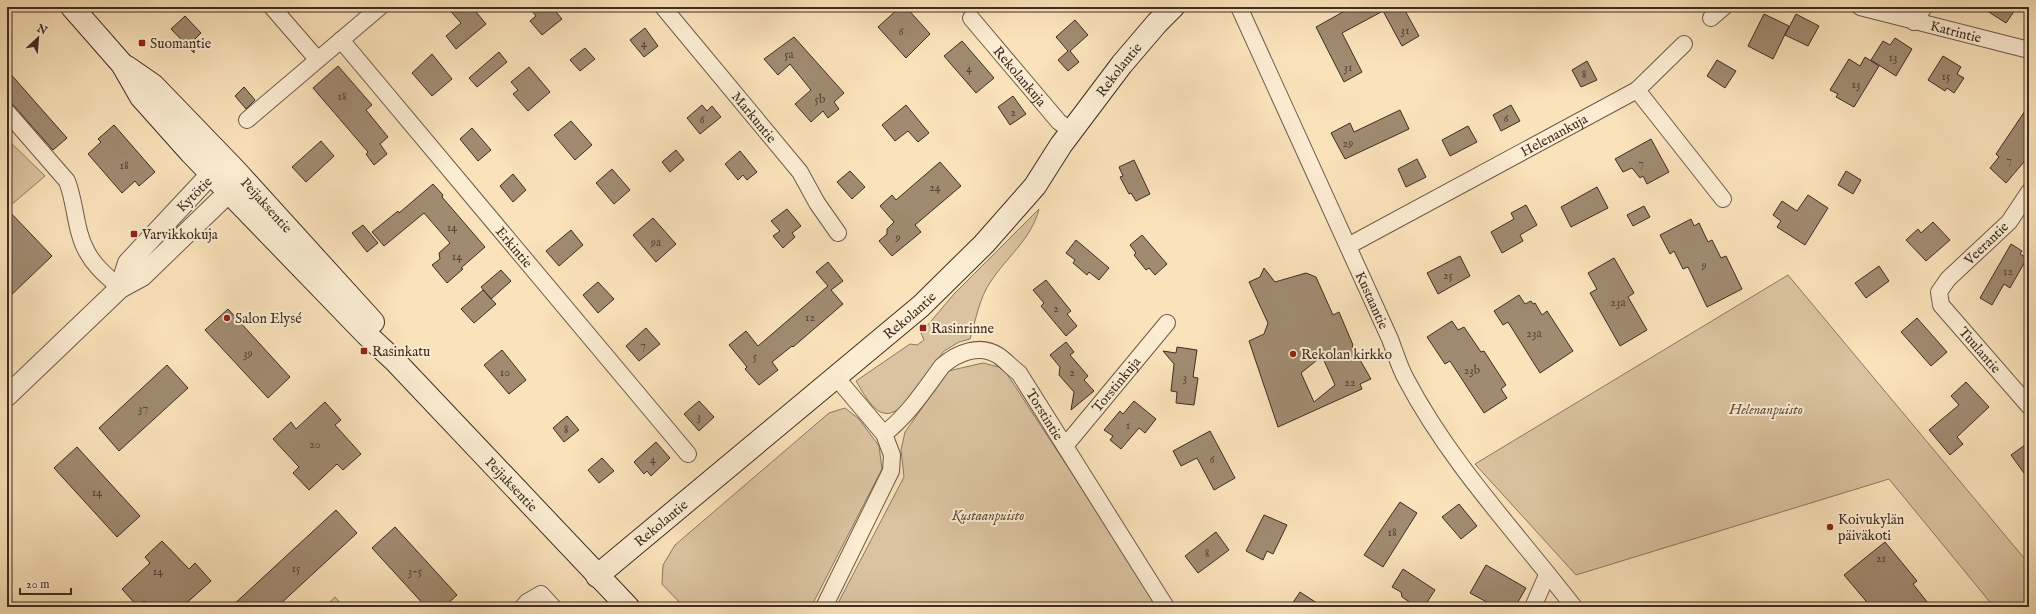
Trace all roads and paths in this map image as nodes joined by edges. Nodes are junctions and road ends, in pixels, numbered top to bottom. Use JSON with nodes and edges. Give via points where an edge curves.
{"nodes":[{"id":1,"x":72,"y":7,"type":"edge"},
{"id":2,"x":272,"y":7,"type":"edge"},
{"id":3,"x":380,"y":7,"type":"edge"},
{"id":4,"x":663,"y":7,"type":"edge"},
{"id":5,"x":1173,"y":7,"type":"edge"},
{"id":6,"x":1239,"y":7,"type":"edge"},
{"id":7,"x":1724,"y":7,"type":"edge"},
{"id":8,"x":1860,"y":7,"type":"edge"},
{"id":9,"x":1924,"y":7,"type":"edge"},
{"id":10,"x":971,"y":18,"type":"dead end"},
{"id":11,"x":1711,"y":18,"type":"dead end"},
{"id":12,"x":1914,"y":22,"type":"junction"},
{"id":13,"x":341,"y":40,"type":"junction"},
{"id":14,"x":1684,"y":44,"type":"dead end"},
{"id":15,"x":2029,"y":50,"type":"edge"},
{"id":16,"x":317,"y":59,"type":"junction"},
{"id":17,"x":122,"y":64,"type":"junction"},
{"id":18,"x":1637,"y":90,"type":"junction"},
{"id":19,"x":7,"y":112,"type":"edge"},
{"id":20,"x":247,"y":120,"type":"dead end"},
{"id":21,"x":1072,"y":131,"type":"junction"},
{"id":22,"x":235,"y":170,"type":"junction"},
{"id":23,"x":211,"y":174,"type":"junction"},
{"id":24,"x":229,"y":192,"type":"junction"},
{"id":25,"x":2029,"y":192,"type":"edge"},
{"id":26,"x":1723,"y":199,"type":"dead end"},
{"id":27,"x":838,"y":233,"type":"dead end"},
{"id":28,"x":1348,"y":246,"type":"junction"},
{"id":29,"x":120,"y":288,"type":"junction"},
{"id":30,"x":1939,"y":292,"type":"joint"},
{"id":31,"x":1167,"y":323,"type":"dead end"},
{"id":32,"x":395,"y":360,"type":"junction"},
{"id":33,"x":835,"y":376,"type":"junction"},
{"id":34,"x":7,"y":396,"type":"edge"},
{"id":35,"x":2029,"y":406,"type":"edge"},
{"id":36,"x":884,"y":434,"type":"junction"},
{"id":37,"x":1065,"y":446,"type":"junction"},
{"id":38,"x":688,"y":454,"type":"dead end"},
{"id":39,"x":1547,"y":575,"type":"junction"},
{"id":40,"x":597,"y":576,"type":"junction"},
{"id":41,"x":523,"y":607,"type":"edge"},
{"id":42,"x":553,"y":607,"type":"edge"},
{"id":43,"x":628,"y":607,"type":"edge"},
{"id":44,"x":824,"y":607,"type":"edge"},
{"id":45,"x":1166,"y":607,"type":"edge"},
{"id":46,"x":1533,"y":607,"type":"edge"},
{"id":47,"x":1574,"y":607,"type":"edge"}],
"edges":[{"from":1,"to":17,"type":"main road","name":"Peijaksentie"},
{"from":2,"to":16,"type":"street"},
{"from":3,"to":13,"type":"street"},
{"from":4,"to":27,"type":"street","name":"Markuntie","via":[[800,172]]},
{"from":5,"to":21,"type":"main road","name":"Rekolantie","via":[[1122,64]]},
{"from":6,"to":28,"type":"street","name":"Kustaantie"},
{"from":7,"to":11,"type":"street"},
{"from":8,"to":12,"type":"street","name":"Katrintie"},
{"from":9,"to":12,"type":"street"},
{"from":10,"to":21,"type":"street","name":"Rekolankuja","via":[[1058,122]]},
{"from":12,"to":15,"type":"street","name":"Katrintie"},
{"from":13,"to":16,"type":"street"},
{"from":13,"to":38,"type":"street","name":"Erkintie"},
{"from":14,"to":18,"type":"street"},
{"from":16,"to":20,"type":"street"},
{"from":17,"to":22,"type":"main road","name":"Peijaksentie","via":[[154,85]]},
{"from":17,"to":23,"type":"main road","name":"Peijaksentie","via":[[141,97]]},
{"from":18,"to":26,"type":"street"},
{"from":18,"to":28,"type":"street","name":"Helenankuja"},
{"from":19,"to":29,"type":"street","via":[[67,181],[86,251]]},
{"from":21,"to":33,"type":"main road","name":"Rekolantie","via":[[1034,186],[984,244],[921,306]]},
{"from":22,"to":23,"type":"street","name":"Kytötie"},
{"from":22,"to":24,"type":"street","name":"Kytötie"},
{"from":22,"to":32,"type":"main road","name":"Peijaksentie","via":[[376,325]]},
{"from":23,"to":24,"type":"main road","name":"Peijaksentie"},
{"from":23,"to":29,"type":"street","name":"Kytötie","via":[[128,264]]},
{"from":24,"to":29,"type":"street","name":"Kytötie","via":[[142,276]]},
{"from":24,"to":32,"type":"main road","name":"Peijaksentie","via":[[366,336]]},
{"from":25,"to":30,"type":"street","name":"Veerantie","via":[[2009,222],[1948,279]]},
{"from":28,"to":39,"type":"street","name":"Kustaantie","via":[[1405,378],[1433,426],[1466,473]]},
{"from":29,"to":34,"type":"street","name":"Kytötie"},
{"from":30,"to":35,"type":"street","name":"Tuulantie","via":[[1940,305]]},
{"from":31,"to":37,"type":"street","name":"Torstinkuja"},
{"from":32,"to":40,"type":"main road","name":"Peijaksentie"},
{"from":33,"to":36,"type":"street"},
{"from":33,"to":40,"type":"main road","name":"Rekolantie"},
{"from":36,"to":37,"type":"street","name":"Torstintie","via":[[900,422],[942,366],[957,355],[975,350],[998,356],[1018,373]]},
{"from":36,"to":44,"type":"street","via":[[892,455],[891,471]]},
{"from":37,"to":45,"type":"street","name":"Torstintie"},
{"from":39,"to":46,"type":"street"},
{"from":39,"to":47,"type":"street","name":"Kustaantie"},
{"from":40,"to":43,"type":"main road","name":"Peijaksentie"},
{"from":41,"to":42,"type":"street","via":[[541,594]]}]}
